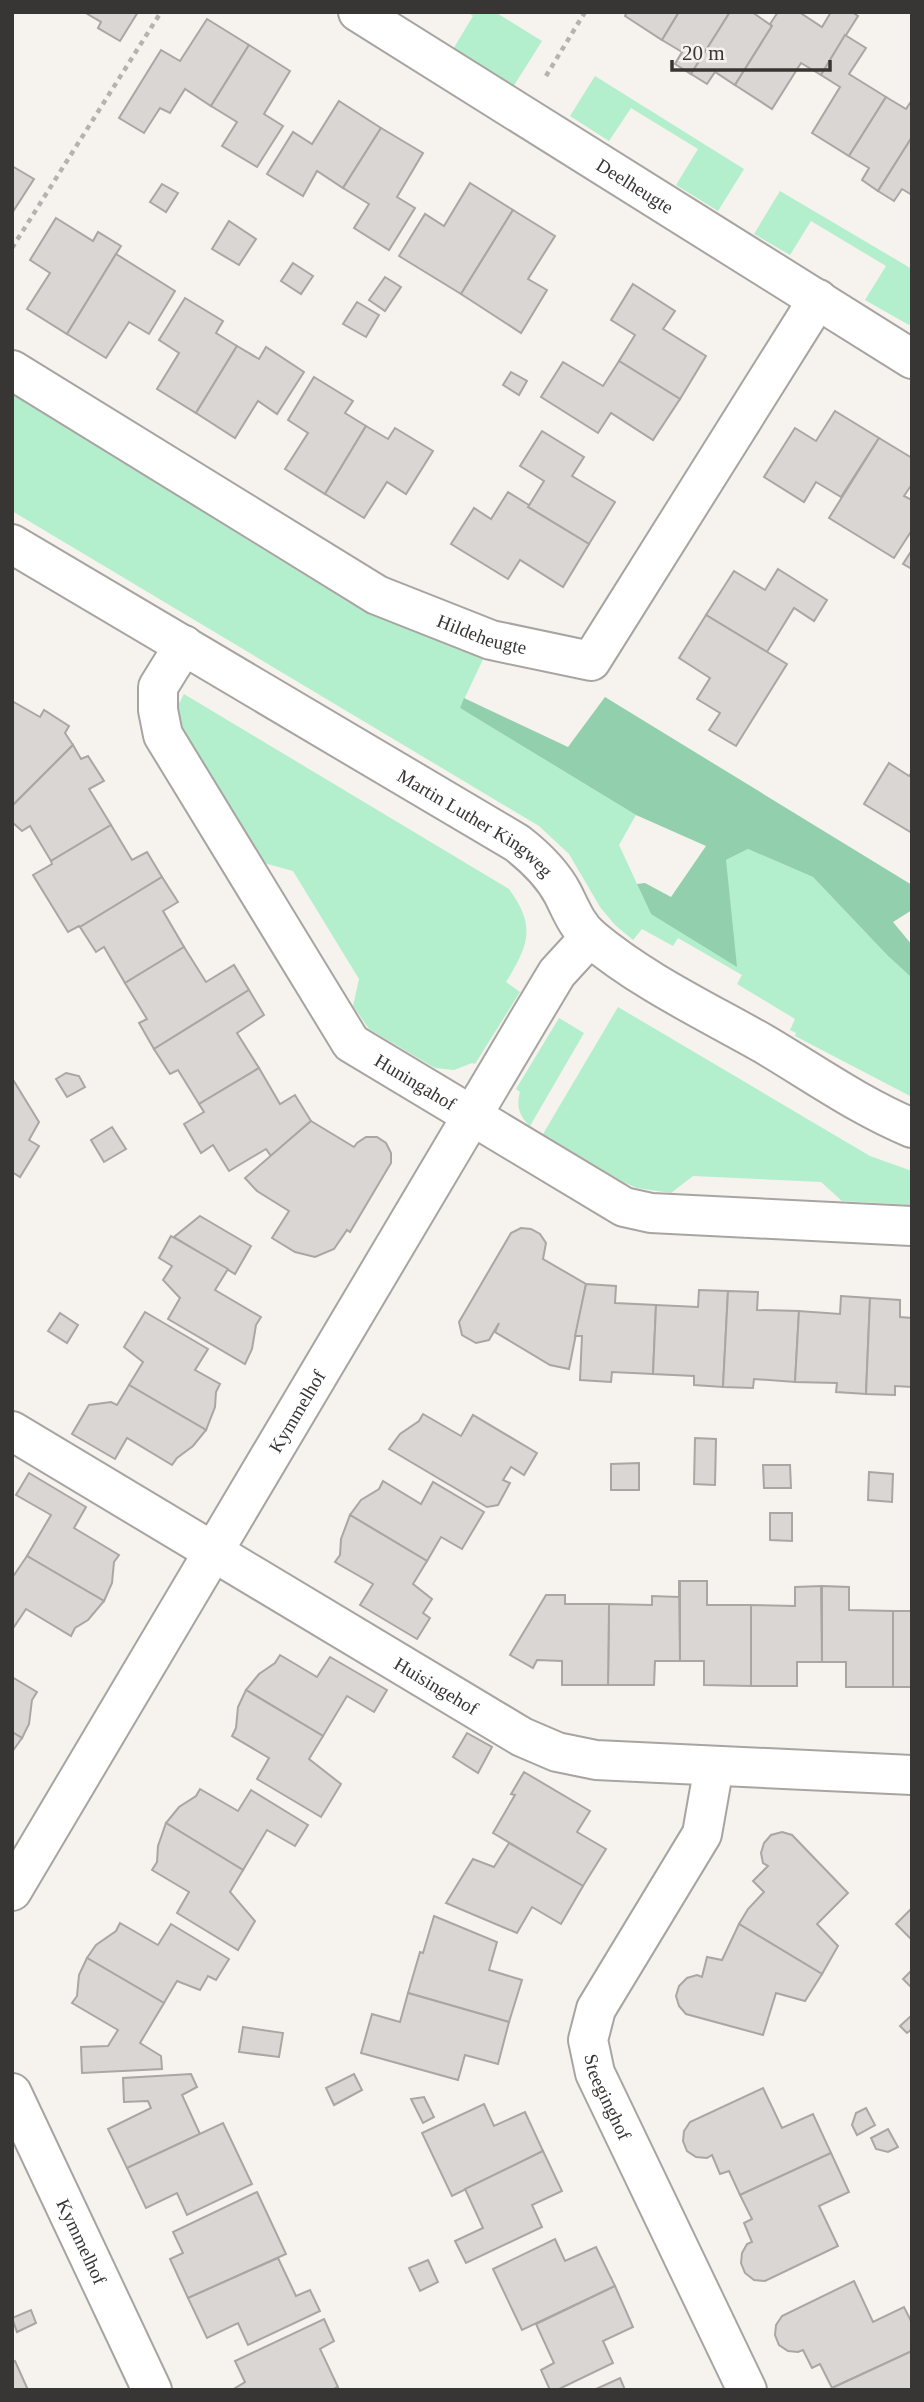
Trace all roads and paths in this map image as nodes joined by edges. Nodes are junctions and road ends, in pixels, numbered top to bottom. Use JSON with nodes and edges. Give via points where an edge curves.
{"nodes":[{"id":1,"x":162,"y":12,"type":"edge"},
{"id":2,"x":358,"y":12,"type":"edge"},
{"id":3,"x":585,"y":12,"type":"edge"},
{"id":4,"x":522,"y":116,"type":"junction"},
{"id":5,"x":12,"y":248,"type":"edge"},
{"id":6,"x":818,"y":299,"type":"junction"},
{"id":7,"x":912,"y":359,"type":"edge"},
{"id":8,"x":12,"y":370,"type":"edge"},
{"id":9,"x":12,"y":544,"type":"edge"},
{"id":10,"x":184,"y":645,"type":"junction"},
{"id":11,"x":590,"y":937,"type":"junction"},
{"id":12,"x":473,"y":1116,"type":"junction"},
{"id":13,"x":912,"y":1128,"type":"edge"},
{"id":14,"x":912,"y":1226,"type":"edge"},
{"id":15,"x":12,"y":1432,"type":"edge"},
{"id":16,"x":211,"y":1553,"type":"junction"},
{"id":17,"x":714,"y":1766,"type":"junction"},
{"id":18,"x":912,"y":1774,"type":"edge"},
{"id":19,"x":12,"y":1891,"type":"edge"},
{"id":20,"x":12,"y":2092,"type":"edge"},
{"id":21,"x":152,"y":2390,"type":"edge"},
{"id":22,"x":747,"y":2390,"type":"edge"}],
"edges":[{"from":1,"to":5,"type":"path"},
{"from":2,"to":4,"type":"street","name":"Deelheugte"},
{"from":3,"to":4,"type":"path"},
{"from":4,"to":6,"type":"street","name":"Deelheugte"},
{"from":6,"to":7,"type":"street","name":"Deelheugte"},
{"from":6,"to":8,"type":"street","name":"Hildeheugte","via":[[591,661],[491,640],[377,595]]},
{"from":9,"to":10,"type":"street","name":"Martin Luther Kingweg"},
{"from":10,"to":11,"type":"street","name":"Martin Luther Kingweg","via":[[523,848],[551,875]]},
{"from":10,"to":12,"type":"street","name":"Huningahof","via":[[158,687],[163,735],[329,1008],[351,1043]]},
{"from":11,"to":12,"type":"street","name":"Kymmelhof","via":[[558,973]]},
{"from":11,"to":13,"type":"street","name":"Martin Luther Kingweg","via":[[653,981],[833,1088]]},
{"from":12,"to":14,"type":"street","name":"Huningahof","via":[[624,1207],[651,1213]]},
{"from":12,"to":16,"type":"street","name":"Kymmelhof"},
{"from":15,"to":16,"type":"street","name":"Huisingehof"},
{"from":16,"to":17,"type":"street","name":"Huisingehof","via":[[545,1747],[596,1760]]},
{"from":16,"to":19,"type":"street","name":"Kymmelhof"},
{"from":17,"to":18,"type":"street","name":"Huisingehof"},
{"from":17,"to":22,"type":"street","name":"Steeginghof","via":[[702,1834],[596,2009],[588,2040],[596,2073]]},
{"from":20,"to":21,"type":"street","name":"Kymmelhof"}]}
